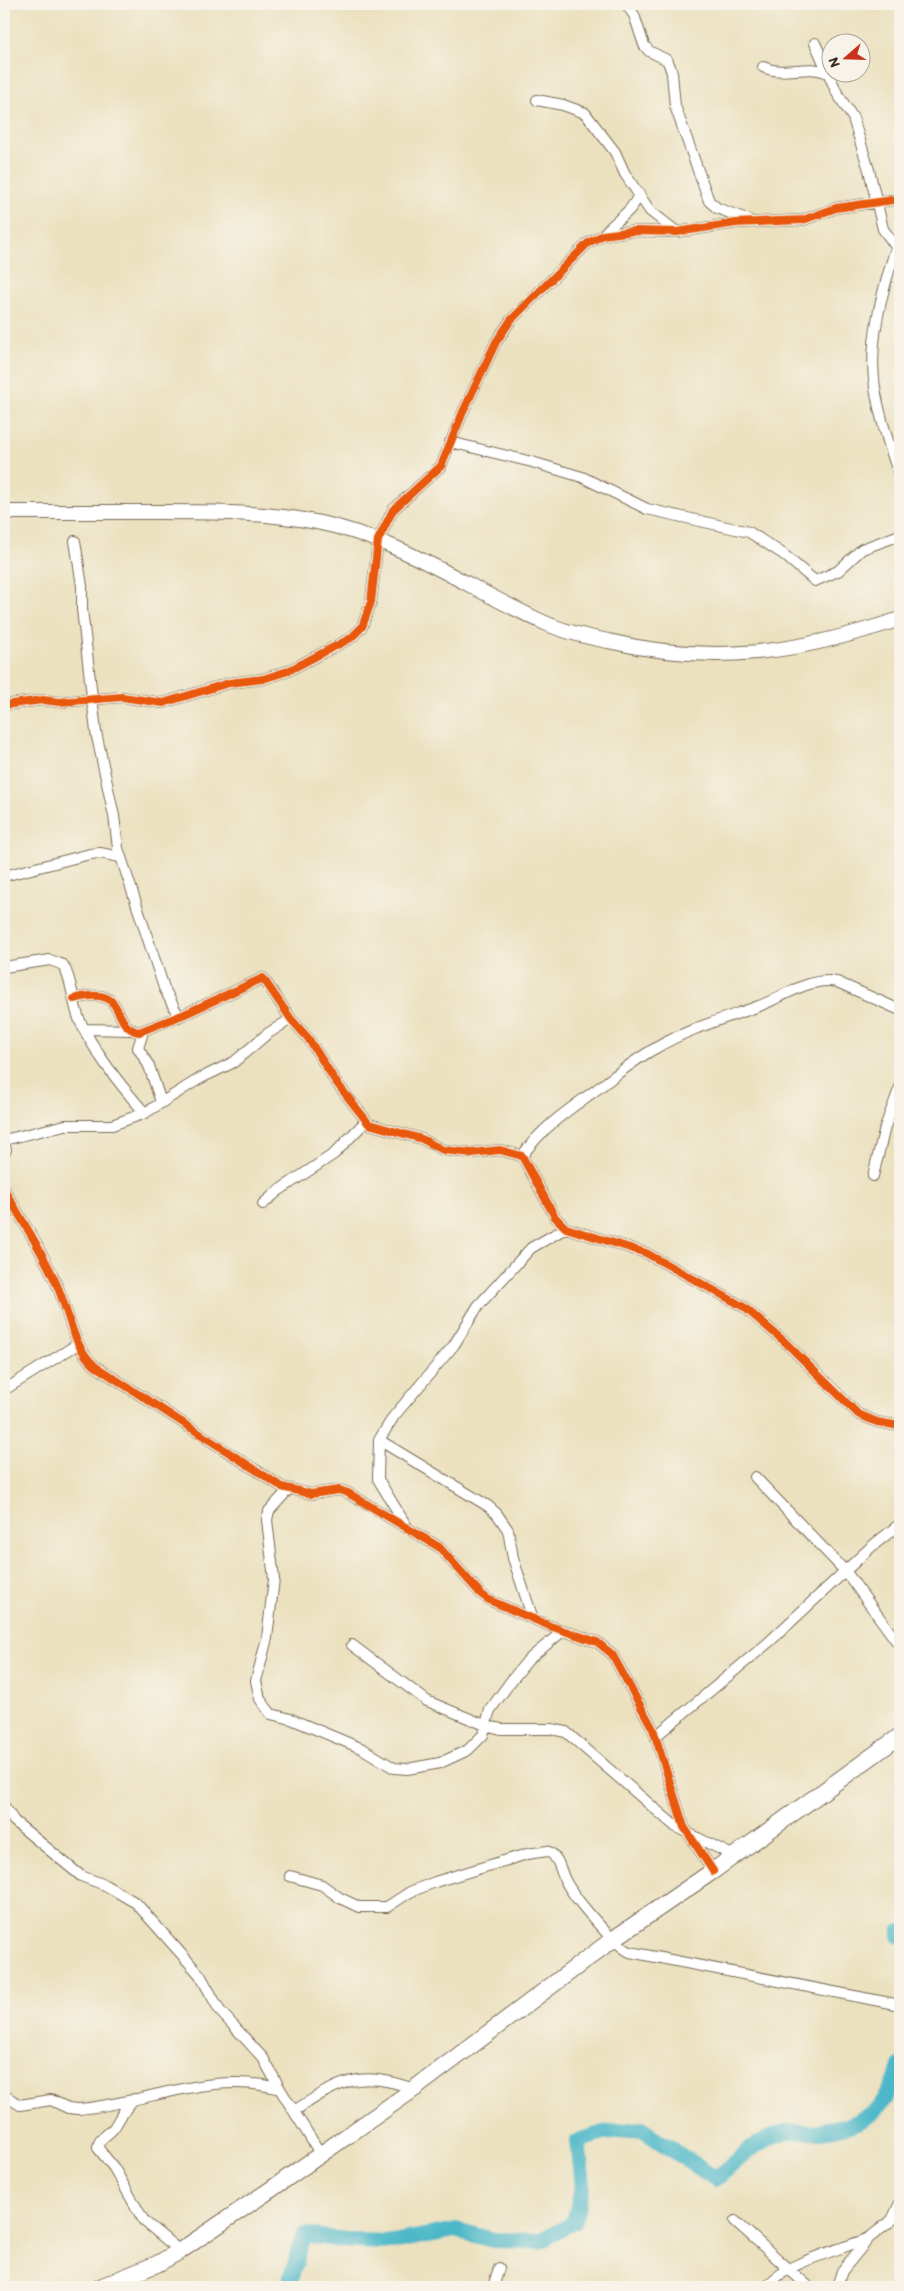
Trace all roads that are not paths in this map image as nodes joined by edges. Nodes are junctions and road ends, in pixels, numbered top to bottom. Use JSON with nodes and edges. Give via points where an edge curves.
{"nodes":[{"id":1,"x":626,"y":4,"type":"edge"},
{"id":2,"x":815,"y":42,"type":"dead end"},
{"id":3,"x":822,"y":59,"type":"edge"},
{"id":4,"x":763,"y":68,"type":"dead end"},
{"id":5,"x":822,"y":70,"type":"edge"},
{"id":6,"x":832,"y":82,"type":"edge"},
{"id":7,"x":537,"y":100,"type":"dead end"},
{"id":8,"x":639,"y":194,"type":"junction"},
{"id":9,"x":900,"y":200,"type":"edge"},
{"id":10,"x":877,"y":202,"type":"junction"},
{"id":11,"x":753,"y":222,"type":"junction"},
{"id":12,"x":676,"y":232,"type":"junction"},
{"id":13,"x":603,"y":235,"type":"junction"},
{"id":14,"x":898,"y":251,"type":"edge"},
{"id":15,"x":450,"y":442,"type":"junction"},
{"id":16,"x":900,"y":478,"type":"edge"},
{"id":17,"x":4,"y":512,"type":"edge"},
{"id":18,"x":900,"y":535,"type":"edge"},
{"id":19,"x":378,"y":540,"type":"junction"},
{"id":20,"x":75,"y":541,"type":"dead end"},
{"id":21,"x":900,"y":618,"type":"edge"},
{"id":22,"x":92,"y":699,"type":"junction"},
{"id":23,"x":4,"y":704,"type":"edge"},
{"id":24,"x":120,"y":857,"type":"junction"},
{"id":25,"x":4,"y":876,"type":"edge"},
{"id":26,"x":4,"y":967,"type":"edge"},
{"id":27,"x":74,"y":999,"type":"junction"},
{"id":28,"x":900,"y":1010,"type":"edge"},
{"id":29,"x":179,"y":1017,"type":"junction"},
{"id":30,"x":291,"y":1019,"type":"junction"},
{"id":31,"x":85,"y":1029,"type":"junction"},
{"id":32,"x":131,"y":1030,"type":"junction"},
{"id":33,"x":143,"y":1032,"type":"junction"},
{"id":34,"x":900,"y":1087,"type":"edge"},
{"id":35,"x":161,"y":1102,"type":"junction"},
{"id":36,"x":146,"y":1113,"type":"junction"},
{"id":37,"x":366,"y":1121,"type":"junction"},
{"id":38,"x":4,"y":1141,"type":"edge"},
{"id":39,"x":4,"y":1153,"type":"edge"},
{"id":40,"x":522,"y":1156,"type":"junction"},
{"id":41,"x":873,"y":1176,"type":"dead end"},
{"id":42,"x":4,"y":1189,"type":"edge"},
{"id":43,"x":263,"y":1204,"type":"dead end"},
{"id":44,"x":566,"y":1228,"type":"junction"},
{"id":45,"x":78,"y":1344,"type":"junction"},
{"id":46,"x":4,"y":1390,"type":"edge"},
{"id":47,"x":900,"y":1426,"type":"edge"},
{"id":48,"x":380,"y":1440,"type":"junction"},
{"id":49,"x":755,"y":1477,"type":"dead end"},
{"id":50,"x":289,"y":1489,"type":"junction"},
{"id":51,"x":900,"y":1524,"type":"edge"},
{"id":52,"x":409,"y":1530,"type":"junction"},
{"id":53,"x":846,"y":1572,"type":"junction"},
{"id":54,"x":533,"y":1619,"type":"junction"},
{"id":55,"x":563,"y":1631,"type":"junction"},
{"id":56,"x":352,"y":1645,"type":"dead end"},
{"id":57,"x":900,"y":1646,"type":"edge"},
{"id":58,"x":485,"y":1725,"type":"junction"},
{"id":59,"x":656,"y":1736,"type":"junction"},
{"id":60,"x":900,"y":1736,"type":"edge"},
{"id":61,"x":4,"y":1806,"type":"edge"},
{"id":62,"x":688,"y":1834,"type":"junction"},
{"id":63,"x":734,"y":1856,"type":"junction"},
{"id":64,"x":713,"y":1871,"type":"junction"},
{"id":65,"x":290,"y":1876,"type":"dead end"},
{"id":66,"x":612,"y":1940,"type":"junction"},
{"id":67,"x":900,"y":2005,"type":"edge"},
{"id":68,"x":280,"y":2089,"type":"junction"},
{"id":69,"x":414,"y":2089,"type":"junction"},
{"id":70,"x":4,"y":2095,"type":"edge"},
{"id":71,"x":134,"y":2099,"type":"junction"},
{"id":72,"x":294,"y":2111,"type":"junction"},
{"id":73,"x":320,"y":2153,"type":"junction"},
{"id":74,"x":900,"y":2203,"type":"edge"},
{"id":75,"x":735,"y":2221,"type":"dead end"},
{"id":76,"x":869,"y":2238,"type":"junction"},
{"id":77,"x":180,"y":2251,"type":"junction"},
{"id":78,"x":499,"y":2268,"type":"dead end"},
{"id":79,"x":790,"y":2268,"type":"junction"},
{"id":80,"x":109,"y":2286,"type":"edge"},
{"id":81,"x":493,"y":2287,"type":"edge"},
{"id":82,"x":767,"y":2287,"type":"edge"},
{"id":83,"x":809,"y":2287,"type":"edge"},
{"id":84,"x":836,"y":2287,"type":"edge"}],
"edges":[{"from":1,"to":11,"type":"street","via":[[649,51],[669,64],[675,106],[709,201],[717,208]]},
{"from":2,"to":3,"type":"street"},
{"from":4,"to":5,"type":"street","via":[[779,72],[816,68]]},
{"from":6,"to":10,"type":"street","via":[[853,118]]},
{"from":7,"to":8,"type":"street","via":[[585,113],[615,152]]},
{"from":8,"to":12,"type":"street","via":[[650,211]]},
{"from":8,"to":13,"type":"street","via":[[632,209]]},
{"from":9,"to":10,"type":"street"},
{"from":10,"to":11,"type":"street","via":[[836,208],[803,220]]},
{"from":10,"to":14,"type":"street","via":[[882,229]]},
{"from":11,"to":12,"type":"street"},
{"from":12,"to":13,"type":"street","via":[[634,231]]},
{"from":13,"to":15,"type":"street","via":[[578,252],[511,320],[496,342]]},
{"from":14,"to":16,"type":"street","via":[[881,303],[874,368],[877,396]]},
{"from":15,"to":18,"type":"street","via":[[582,477],[648,509],[749,532],[783,554],[816,582],[838,571],[862,550]]},
{"from":15,"to":19,"type":"street","via":[[441,466],[393,510]]},
{"from":17,"to":19,"type":"main road","via":[[236,513],[316,522]]},
{"from":19,"to":21,"type":"main road","via":[[430,563],[546,624],[599,640],[658,652],[732,656],[764,653],[849,636]]},
{"from":19,"to":22,"type":"street","via":[[375,586],[362,627],[351,638],[327,652],[264,679],[229,683],[163,703],[130,697]]},
{"from":20,"to":22,"type":"street"},
{"from":22,"to":23,"type":"street"},
{"from":22,"to":24,"type":"street"},
{"from":24,"to":25,"type":"street","via":[[90,854]]},
{"from":24,"to":29,"type":"street","via":[[168,999]]},
{"from":26,"to":27,"type":"street","via":[[59,961],[66,969]]},
{"from":27,"to":31,"type":"street"},
{"from":27,"to":32,"type":"street","via":[[95,994],[106,998]]},
{"from":28,"to":40,"type":"street","via":[[827,980],[683,1033],[626,1066],[555,1120],[539,1133]]},
{"from":29,"to":30,"type":"street","via":[[260,977]]},
{"from":29,"to":33,"type":"street"},
{"from":30,"to":35,"type":"street","via":[[266,1034],[234,1062]]},
{"from":30,"to":37,"type":"street"},
{"from":31,"to":32,"type":"street"},
{"from":31,"to":36,"type":"street","via":[[121,1085]]},
{"from":32,"to":33,"type":"street"},
{"from":33,"to":35,"type":"street","via":[[138,1048],[149,1066]]},
{"from":34,"to":41,"type":"street","via":[[885,1127]]},
{"from":35,"to":36,"type":"street"},
{"from":36,"to":38,"type":"street","via":[[112,1125],[66,1125]]},
{"from":37,"to":40,"type":"street","via":[[443,1150],[472,1153],[500,1150]]},
{"from":37,"to":43,"type":"street","via":[[334,1154]]},
{"from":38,"to":39,"type":"street"},
{"from":40,"to":44,"type":"street","via":[[555,1217]]},
{"from":42,"to":45,"type":"street","via":[[48,1267]]},
{"from":44,"to":47,"type":"street","via":[[646,1253],[736,1302],[785,1342],[858,1414]]},
{"from":44,"to":48,"type":"street","via":[[531,1248],[478,1306],[454,1345],[394,1416]]},
{"from":45,"to":46,"type":"street"},
{"from":45,"to":50,"type":"street","via":[[95,1366]]},
{"from":48,"to":52,"type":"street","via":[[378,1479]]},
{"from":48,"to":54,"type":"street","via":[[497,1514],[508,1530],[513,1558]]},
{"from":49,"to":53,"type":"street"},
{"from":50,"to":52,"type":"street","via":[[311,1494],[343,1491]]},
{"from":50,"to":58,"type":"street","via":[[269,1510],[266,1520],[274,1579],[267,1638],[256,1681],[260,1699],[268,1711],[363,1749],[400,1769],[457,1757],[478,1741]]},
{"from":51,"to":53,"type":"street"},
{"from":52,"to":54,"type":"street","via":[[439,1547],[481,1594]]},
{"from":53,"to":57,"type":"street"},
{"from":53,"to":59,"type":"street","via":[[769,1642]]},
{"from":54,"to":55,"type":"street"},
{"from":55,"to":58,"type":"street","via":[[528,1660],[490,1710]]},
{"from":55,"to":59,"type":"street","via":[[597,1642],[612,1654]]},
{"from":56,"to":58,"type":"street","via":[[427,1700]]},
{"from":58,"to":62,"type":"street","via":[[566,1732]]},
{"from":59,"to":62,"type":"street"},
{"from":60,"to":63,"type":"highway"},
{"from":61,"to":68,"type":"street","via":[[14,1821],[81,1876],[102,1883],[136,1902],[200,1975],[220,2011],[263,2058]]},
{"from":62,"to":63,"type":"street"},
{"from":62,"to":64,"type":"street"},
{"from":63,"to":64,"type":"highway"},
{"from":64,"to":66,"type":"highway"},
{"from":65,"to":66,"type":"street","via":[[322,1884],[359,1907],[387,1907],[410,1892],[435,1882],[526,1854],[548,1851],[554,1856],[566,1883]]},
{"from":66,"to":67,"type":"street","via":[[630,1952]]},
{"from":66,"to":69,"type":"highway"},
{"from":68,"to":71,"type":"street","via":[[261,2085],[209,2084]]},
{"from":68,"to":72,"type":"street"},
{"from":69,"to":72,"type":"street","via":[[386,2079],[357,2080],[331,2088]]},
{"from":69,"to":73,"type":"highway"},
{"from":70,"to":71,"type":"street","via":[[20,2105],[51,2100],[78,2109]]},
{"from":71,"to":77,"type":"street","via":[[119,2115],[113,2129],[100,2140],[98,2148],[114,2168],[144,2221]]},
{"from":72,"to":73,"type":"street"},
{"from":73,"to":77,"type":"highway"},
{"from":74,"to":76,"type":"street","via":[[892,2220]]},
{"from":75,"to":79,"type":"street"},
{"from":76,"to":79,"type":"street"},
{"from":76,"to":84,"type":"street","via":[[842,2271]]},
{"from":77,"to":80,"type":"highway"},
{"from":78,"to":81,"type":"street"},
{"from":79,"to":82,"type":"street"},
{"from":79,"to":83,"type":"street"}]}
